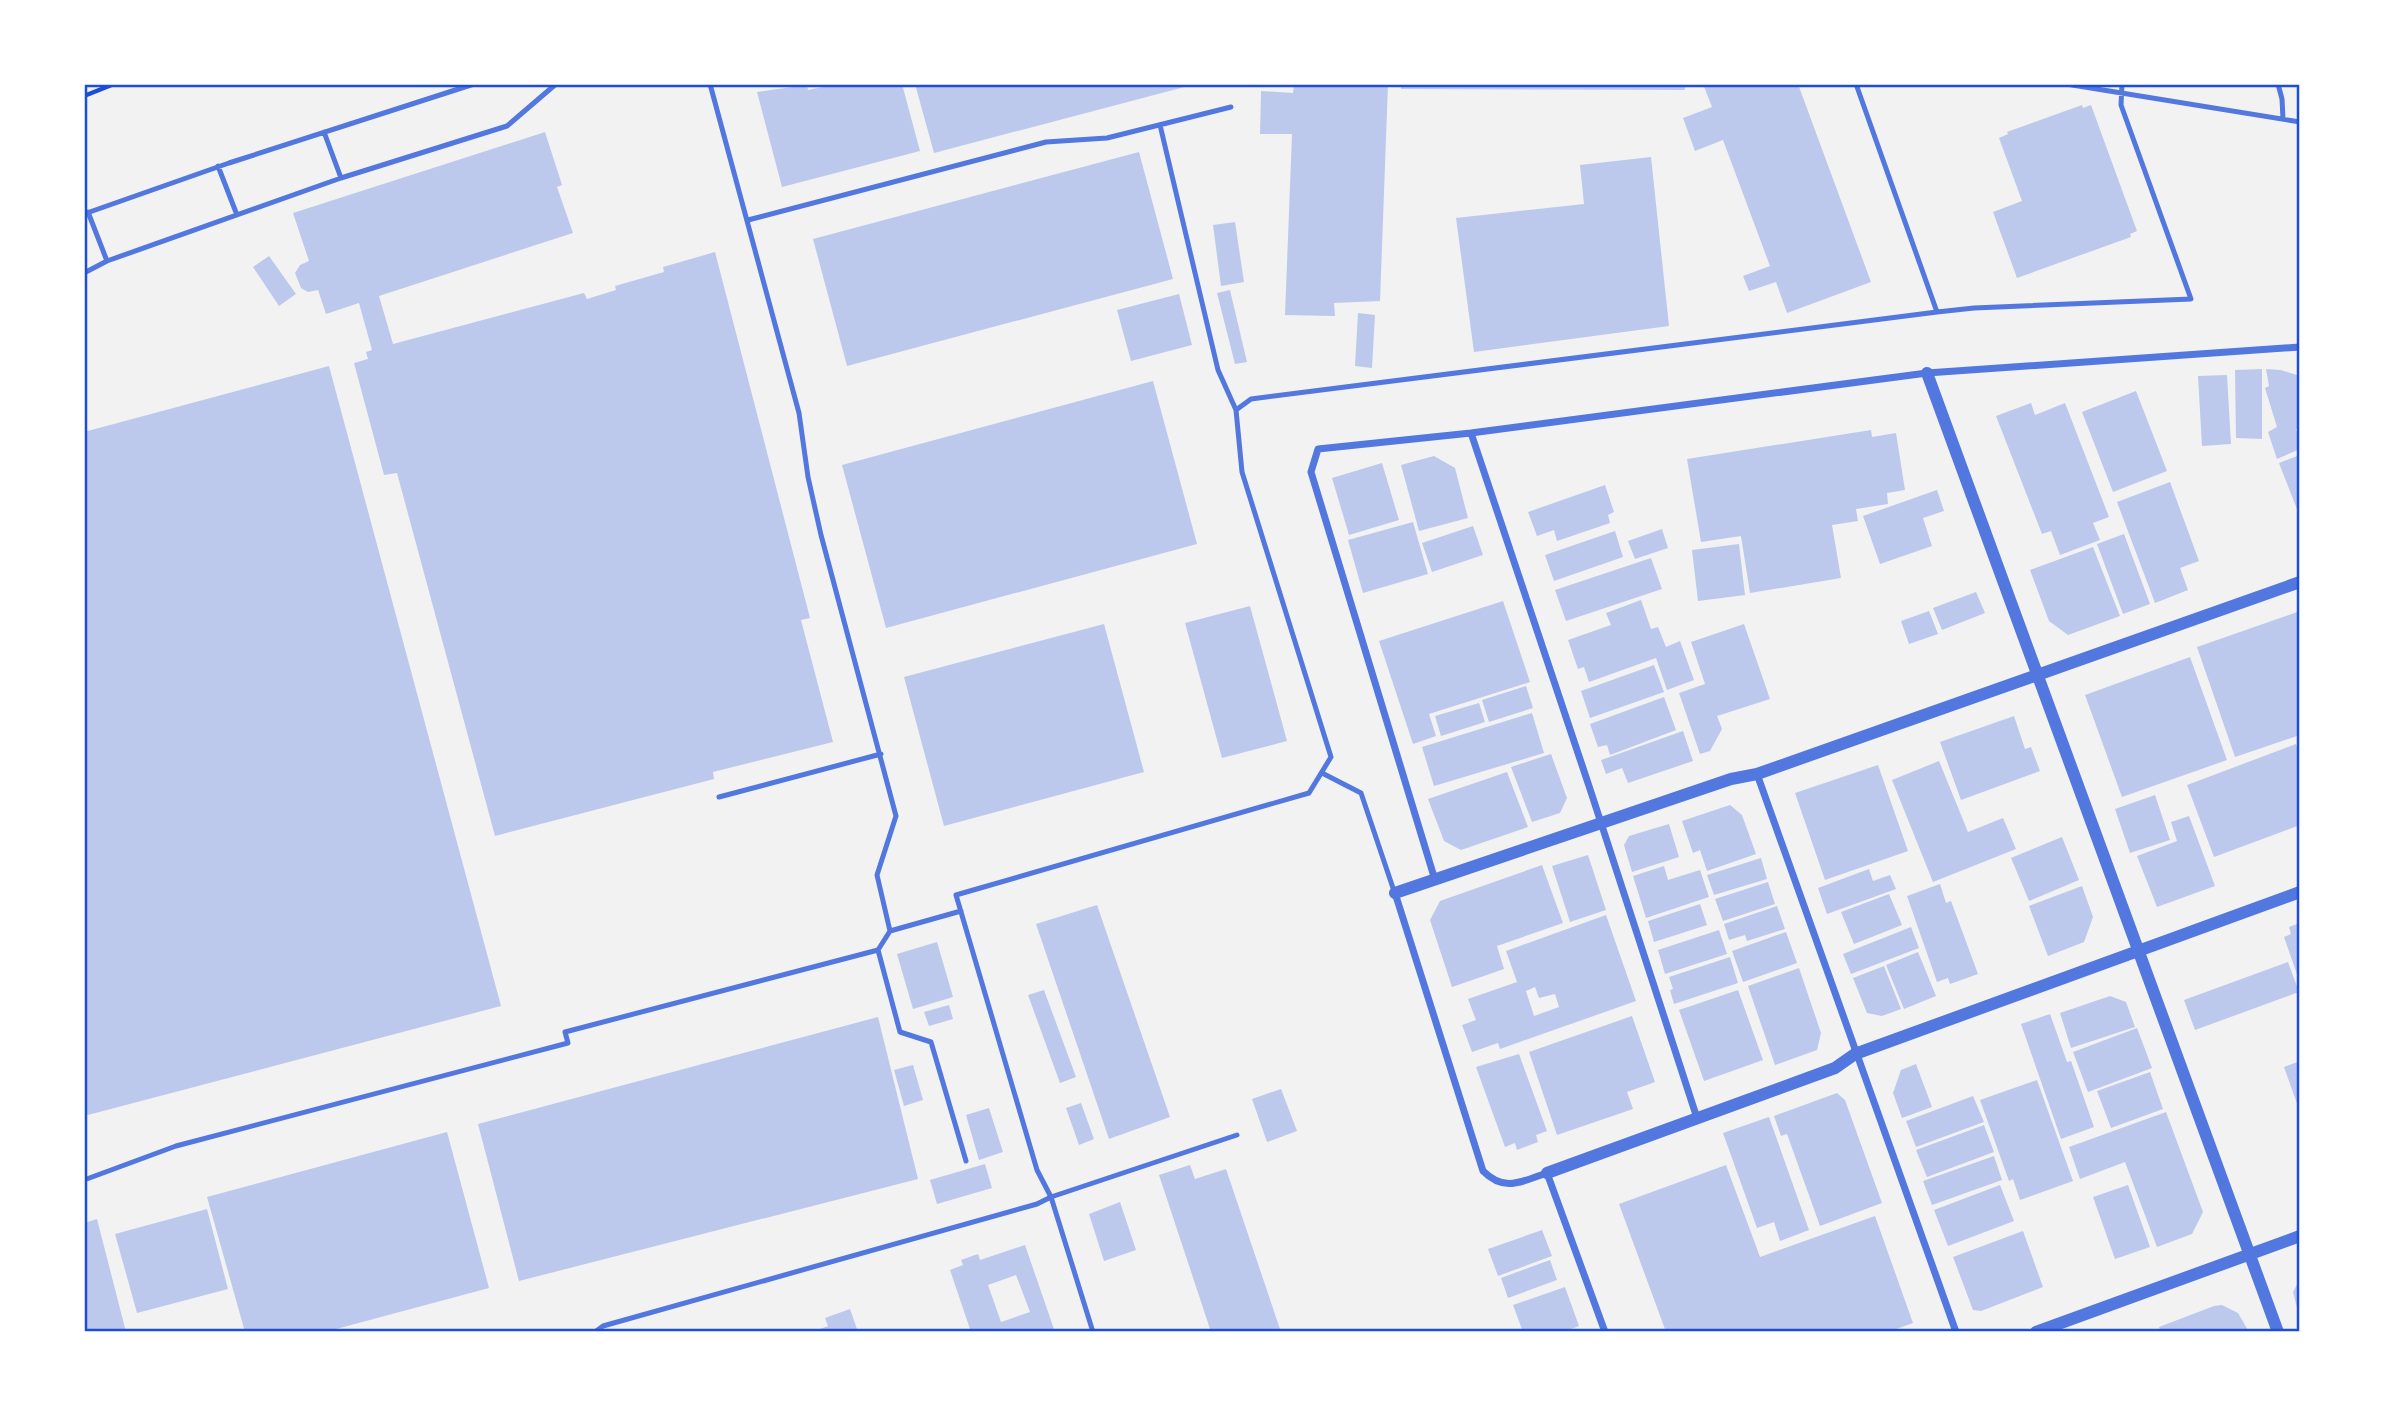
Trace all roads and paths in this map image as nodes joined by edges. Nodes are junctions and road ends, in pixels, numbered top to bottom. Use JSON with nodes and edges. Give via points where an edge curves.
{"nodes":[{"id":1,"x":114,"y":84,"type":"edge"},
{"id":2,"x":474,"y":84,"type":"edge"},
{"id":3,"x":556,"y":84,"type":"edge"},
{"id":4,"x":710,"y":84,"type":"edge"},
{"id":5,"x":1856,"y":84,"type":"edge"},
{"id":6,"x":2066,"y":84,"type":"edge"},
{"id":7,"x":2122,"y":84,"type":"edge"},
{"id":8,"x":2278,"y":84,"type":"edge"},
{"id":9,"x":2122,"y":92,"type":"junction"},
{"id":10,"x":84,"y":96,"type":"edge"},
{"id":11,"x":1231,"y":107,"type":"dead end"},
{"id":12,"x":2283,"y":120,"type":"junction"},
{"id":13,"x":2300,"y":122,"type":"edge"},
{"id":14,"x":1160,"y":125,"type":"junction"},
{"id":15,"x":324,"y":132,"type":"junction"},
{"id":16,"x":218,"y":166,"type":"junction"},
{"id":17,"x":341,"y":178,"type":"junction"},
{"id":18,"x":86,"y":213,"type":"edge"},
{"id":19,"x":237,"y":215,"type":"junction"},
{"id":20,"x":748,"y":220,"type":"junction"},
{"id":21,"x":107,"y":261,"type":"junction"},
{"id":22,"x":84,"y":273,"type":"edge"},
{"id":23,"x":1937,"y":312,"type":"junction"},
{"id":24,"x":2300,"y":347,"type":"edge"},
{"id":25,"x":1927,"y":373,"type":"junction"},
{"id":26,"x":1236,"y":410,"type":"junction"},
{"id":27,"x":1471,"y":433,"type":"junction"},
{"id":28,"x":2300,"y":582,"type":"edge"},
{"id":29,"x":2039,"y":674,"type":"junction"},
{"id":30,"x":881,"y":754,"type":"junction"},
{"id":31,"x":1322,"y":773,"type":"junction"},
{"id":32,"x":1757,"y":774,"type":"junction"},
{"id":33,"x":719,"y":797,"type":"dead end"},
{"id":34,"x":1601,"y":822,"type":"junction"},
{"id":35,"x":1435,"y":880,"type":"junction"},
{"id":36,"x":2300,"y":892,"type":"edge"},
{"id":37,"x":1395,"y":893,"type":"junction"},
{"id":38,"x":961,"y":911,"type":"junction"},
{"id":39,"x":890,"y":932,"type":"junction"},
{"id":40,"x":878,"y":950,"type":"junction"},
{"id":41,"x":2138,"y":951,"type":"junction"},
{"id":42,"x":1855,"y":1054,"type":"junction"},
{"id":43,"x":1697,"y":1118,"type":"junction"},
{"id":44,"x":1237,"y":1135,"type":"dead end"},
{"id":45,"x":966,"y":1161,"type":"dead end"},
{"id":46,"x":1547,"y":1173,"type":"junction"},
{"id":47,"x":84,"y":1180,"type":"edge"},
{"id":48,"x":1051,"y":1197,"type":"junction"},
{"id":49,"x":2300,"y":1236,"type":"edge"},
{"id":50,"x":2249,"y":1255,"type":"junction"},
{"id":51,"x":595,"y":1332,"type":"edge"},
{"id":52,"x":1093,"y":1332,"type":"edge"},
{"id":53,"x":1605,"y":1332,"type":"edge"},
{"id":54,"x":1956,"y":1332,"type":"edge"},
{"id":55,"x":2036,"y":1332,"type":"edge"},
{"id":56,"x":2278,"y":1332,"type":"edge"}],
"edges":[{"from":1,"to":10,"type":"path"},
{"from":2,"to":15,"type":"lane"},
{"from":3,"to":17,"type":"lane","via":[[508,126]]},
{"from":4,"to":20,"type":"lane"},
{"from":5,"to":23,"type":"lane"},
{"from":6,"to":9,"type":"lane"},
{"from":7,"to":9,"type":"lane"},
{"from":8,"to":12,"type":"lane"},
{"from":9,"to":12,"type":"lane"},
{"from":9,"to":23,"type":"lane","via":[[2121,105],[2190,299]]},
{"from":11,"to":14,"type":"lane"},
{"from":12,"to":13,"type":"lane"},
{"from":14,"to":20,"type":"lane","via":[[1107,138],[1046,142]]},
{"from":14,"to":26,"type":"lane","via":[[1218,370]]},
{"from":15,"to":16,"type":"lane"},
{"from":15,"to":17,"type":"lane"},
{"from":16,"to":18,"type":"lane"},
{"from":16,"to":19,"type":"lane"},
{"from":17,"to":19,"type":"lane"},
{"from":18,"to":21,"type":"lane"},
{"from":19,"to":21,"type":"lane"},
{"from":20,"to":30,"type":"lane","via":[[799,413],[821,535]]},
{"from":21,"to":22,"type":"lane"},
{"from":23,"to":26,"type":"lane","via":[[1251,399]]},
{"from":24,"to":25,"type":"street"},
{"from":25,"to":27,"type":"street"},
{"from":25,"to":29,"type":"street"},
{"from":26,"to":31,"type":"lane","via":[[1242,472],[1331,757]]},
{"from":27,"to":34,"type":"street"},
{"from":27,"to":35,"type":"street","via":[[1318,449],[1311,472]]},
{"from":28,"to":29,"type":"street"},
{"from":29,"to":32,"type":"street"},
{"from":29,"to":41,"type":"street"},
{"from":30,"to":33,"type":"lane"},
{"from":30,"to":39,"type":"lane","via":[[897,817],[877,875]]},
{"from":31,"to":37,"type":"lane","via":[[1361,793]]},
{"from":31,"to":38,"type":"lane","via":[[1309,793],[956,895]]},
{"from":32,"to":34,"type":"street"},
{"from":32,"to":42,"type":"street"},
{"from":34,"to":35,"type":"street"},
{"from":34,"to":43,"type":"street"},
{"from":35,"to":37,"type":"street"},
{"from":36,"to":41,"type":"street"},
{"from":37,"to":46,"type":"street","via":[[1483,1171],[1502,1184]]},
{"from":38,"to":39,"type":"lane"},
{"from":38,"to":48,"type":"lane","via":[[1037,1170]]},
{"from":39,"to":40,"type":"lane"},
{"from":40,"to":45,"type":"lane","via":[[900,1032],[931,1042]]},
{"from":40,"to":47,"type":"lane","via":[[565,1032],[568,1043],[176,1146]]},
{"from":41,"to":42,"type":"street"},
{"from":41,"to":50,"type":"street"},
{"from":42,"to":43,"type":"street","via":[[1835,1068]]},
{"from":42,"to":54,"type":"street"},
{"from":43,"to":46,"type":"street"},
{"from":44,"to":48,"type":"lane"},
{"from":46,"to":53,"type":"street"},
{"from":48,"to":51,"type":"lane","via":[[1037,1205],[603,1326]]},
{"from":48,"to":52,"type":"lane"},
{"from":49,"to":50,"type":"street"},
{"from":50,"to":55,"type":"street"},
{"from":50,"to":56,"type":"street"}]}
